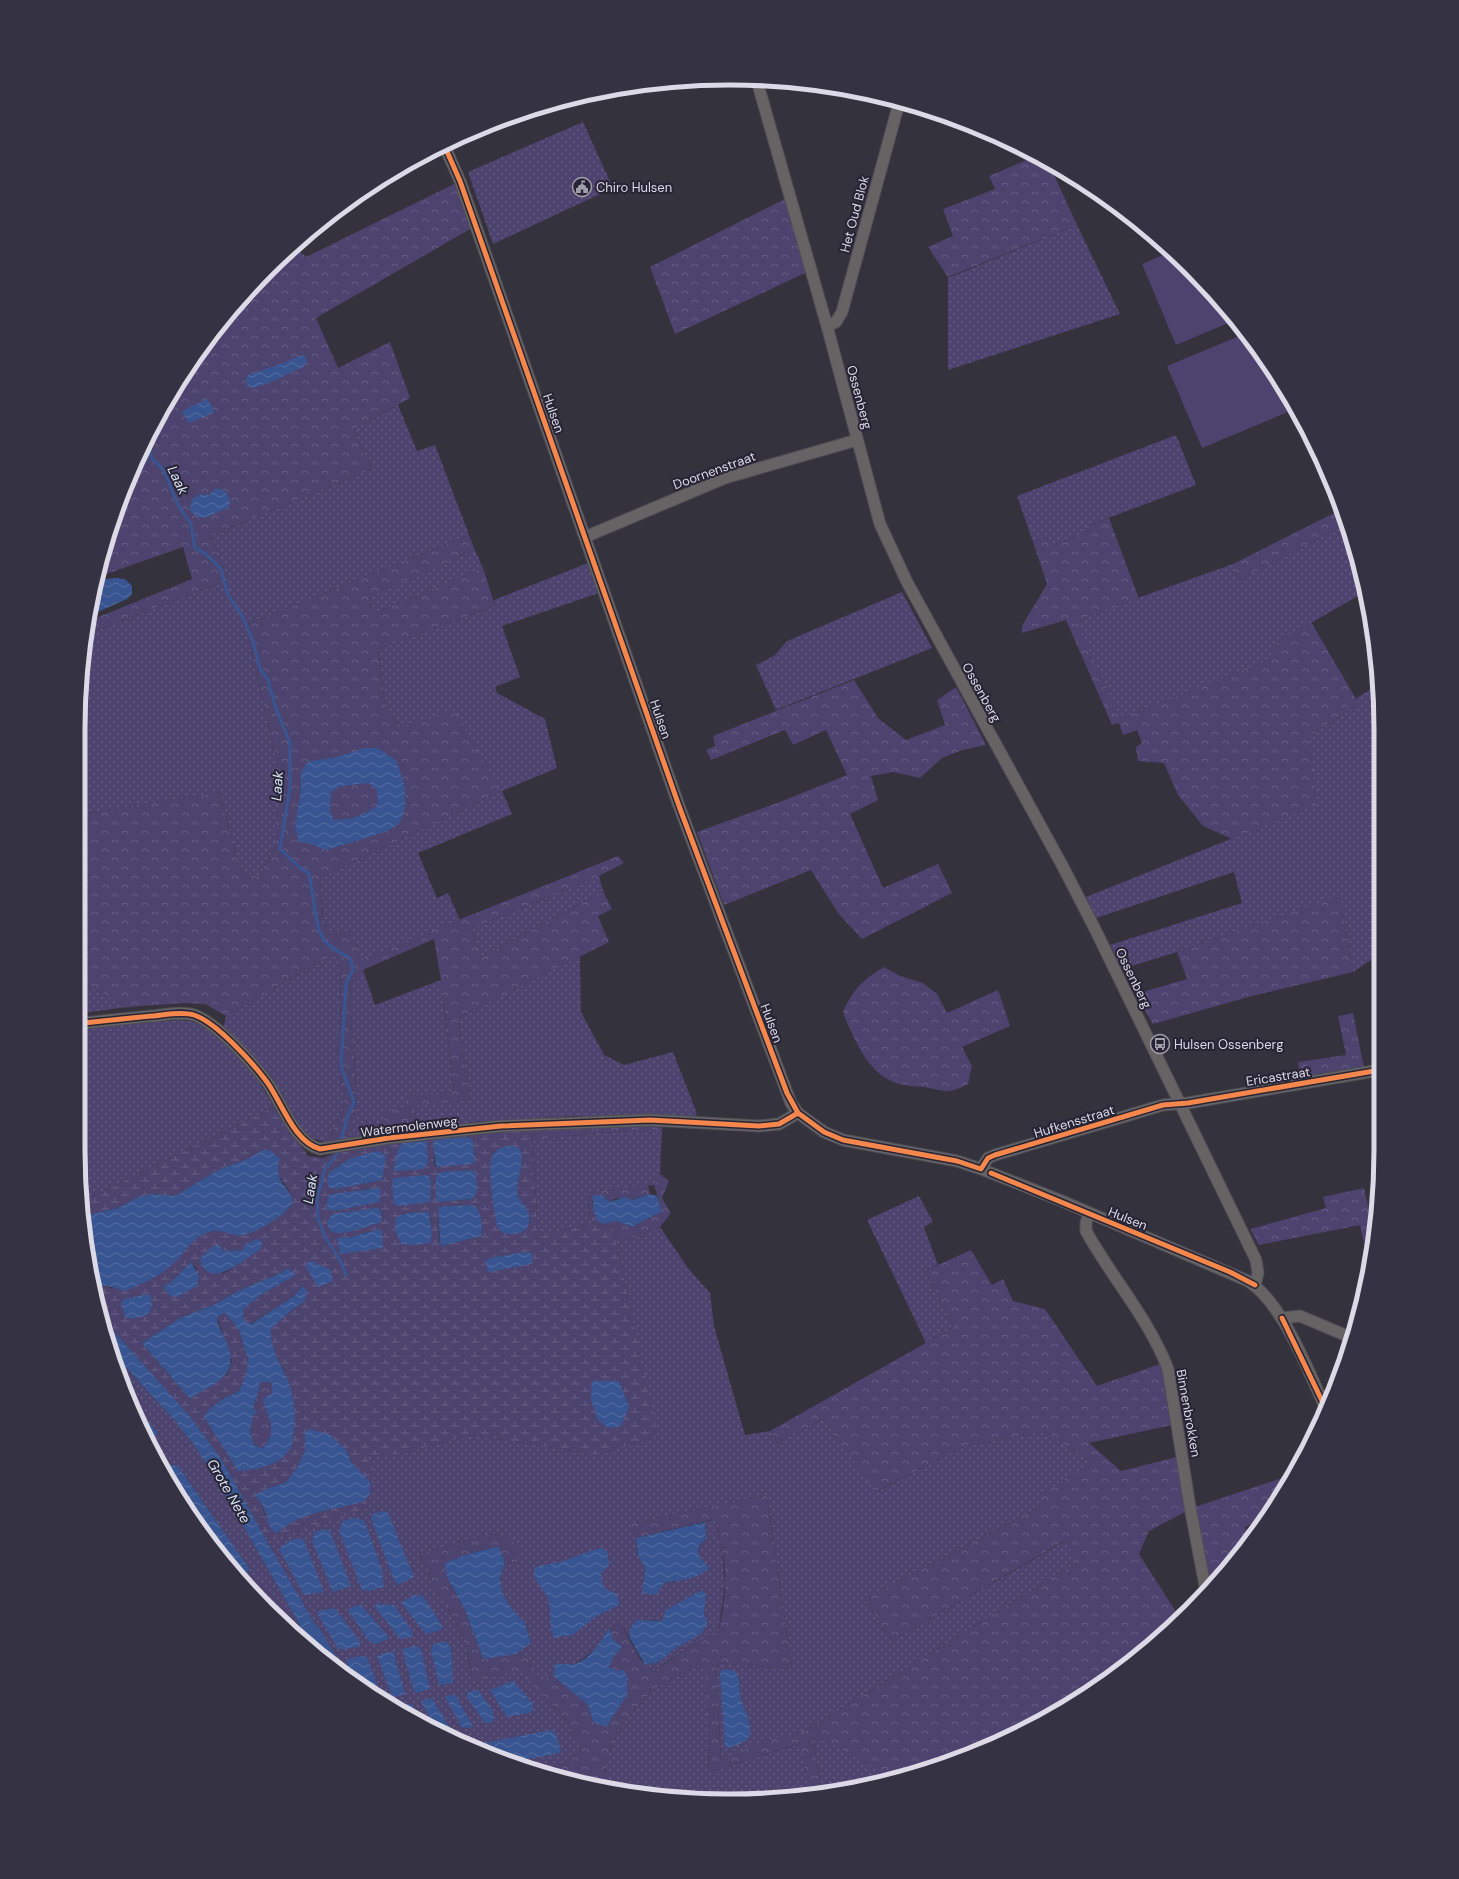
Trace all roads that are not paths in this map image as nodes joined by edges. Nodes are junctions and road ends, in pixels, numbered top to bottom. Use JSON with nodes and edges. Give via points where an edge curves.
{"nodes":[{"id":1,"x":758,"y":86,"type":"edge"},
{"id":2,"x":898,"y":108,"type":"edge"},
{"id":3,"x":447,"y":150,"type":"edge"},
{"id":4,"x":828,"y":326,"type":"junction"},
{"id":5,"x":856,"y":440,"type":"junction"},
{"id":6,"x":585,"y":537,"type":"junction"},
{"id":7,"x":85,"y":1023,"type":"edge"},
{"id":8,"x":1374,"y":1071,"type":"edge"},
{"id":9,"x":1179,"y":1103,"type":"junction"},
{"id":10,"x":798,"y":1113,"type":"junction"},
{"id":11,"x":981,"y":1169,"type":"junction"},
{"id":12,"x":1089,"y":1214,"type":"junction"},
{"id":13,"x":1255,"y":1285,"type":"junction"},
{"id":14,"x":1282,"y":1318,"type":"junction"},
{"id":15,"x":1346,"y":1336,"type":"edge"},
{"id":16,"x":1322,"y":1402,"type":"edge"},
{"id":17,"x":1205,"y":1584,"type":"edge"}],
"edges":[{"from":1,"to":4,"type":"street","name":"Ossenberg"},
{"from":2,"to":4,"type":"street","name":"Het Oud Blok","via":[[842,312],[836,322]]},
{"from":3,"to":6,"type":"street","name":"Hulsen","via":[[460,181]]},
{"from":4,"to":5,"type":"street","name":"Ossenberg"},
{"from":5,"to":6,"type":"street","name":"Doornenstraat","via":[[725,478]]},
{"from":5,"to":9,"type":"street","name":"Ossenberg","via":[[880,524],[904,576],[1062,865]]},
{"from":6,"to":10,"type":"street","name":"Hulsen","via":[[680,806],[787,1093]]},
{"from":7,"to":10,"type":"street","name":"Watermolenweg","via":[[173,1014],[193,1014],[206,1020],[224,1034],[267,1082],[302,1139],[310,1147],[320,1149],[389,1138],[493,1127],[596,1121],[650,1120],[759,1126],[779,1124]]},
{"from":8,"to":9,"type":"street","name":"Ericastraat"},
{"from":9,"to":11,"type":"street","name":"Hufkensstraat","via":[[1164,1105],[994,1155],[988,1158]]},
{"from":9,"to":13,"type":"street","name":"Ossenberg","via":[[1256,1260],[1258,1273]]},
{"from":10,"to":11,"type":"street","name":"Hulsen","via":[[824,1132],[843,1140],[957,1161]]},
{"from":11,"to":12,"type":"street","name":"Hulsen"},
{"from":12,"to":13,"type":"street","name":"Hulsen","via":[[1230,1272]]},
{"from":12,"to":17,"type":"street","name":"Binnenbrokken","via":[[1086,1231],[1140,1316],[1168,1369]]},
{"from":13,"to":14,"type":"street"},
{"from":14,"to":15,"type":"street","via":[[1300,1316]]},
{"from":14,"to":16,"type":"street"}]}
